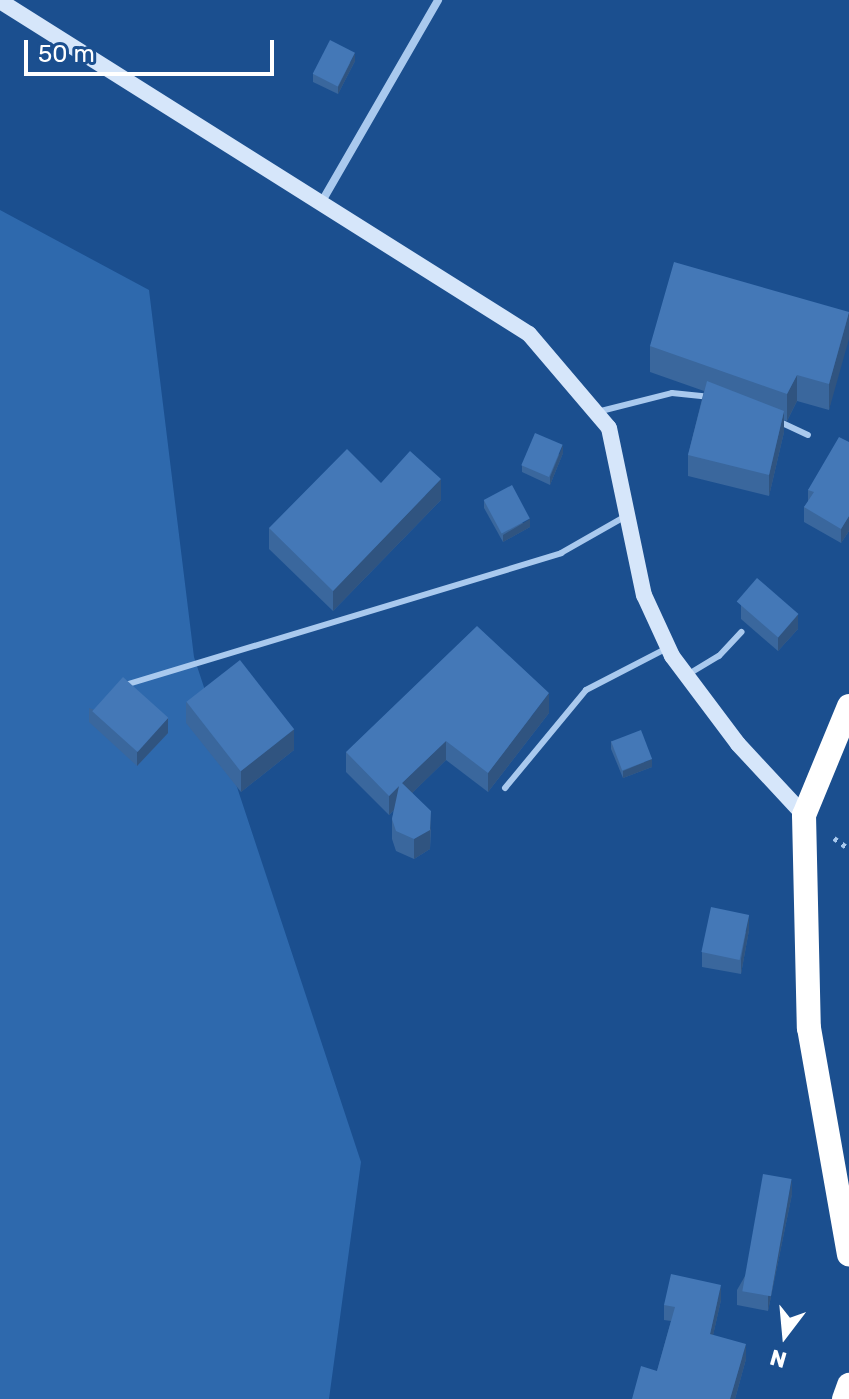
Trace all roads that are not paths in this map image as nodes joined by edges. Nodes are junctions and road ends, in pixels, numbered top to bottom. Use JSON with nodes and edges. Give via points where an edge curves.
{"nodes":[{"id":1,"x":438,"y":0,"type":"edge"},
{"id":2,"x":0,"y":1,"type":"edge"},
{"id":3,"x":321,"y":203,"type":"junction"},
{"id":4,"x":717,"y":398,"type":"edge"},
{"id":5,"x":597,"y":412,"type":"junction"},
{"id":6,"x":767,"y":417,"type":"edge"},
{"id":7,"x":808,"y":435,"type":"dead end"},
{"id":8,"x":624,"y":517,"type":"junction"},
{"id":9,"x":741,"y":632,"type":"dead end"},
{"id":10,"x":668,"y":648,"type":"junction"},
{"id":11,"x":687,"y":675,"type":"junction"},
{"id":12,"x":120,"y":686,"type":"edge"},
{"id":13,"x":849,"y":706,"type":"edge"},
{"id":14,"x":505,"y":788,"type":"dead end"},
{"id":15,"x":804,"y":815,"type":"junction"},
{"id":16,"x":849,"y":1254,"type":"edge"},
{"id":17,"x":849,"y":1385,"type":"edge"},
{"id":18,"x":844,"y":1399,"type":"edge"}],
"edges":[{"from":1,"to":3,"type":"street"},
{"from":2,"to":3,"type":"street"},
{"from":3,"to":5,"type":"street","via":[[529,334]]},
{"from":4,"to":5,"type":"lane","via":[[672,393]]},
{"from":5,"to":8,"type":"street","via":[[609,428]]},
{"from":6,"to":7,"type":"lane"},
{"from":8,"to":10,"type":"street","via":[[644,595]]},
{"from":8,"to":12,"type":"lane","via":[[561,553]]},
{"from":9,"to":11,"type":"lane","via":[[719,656]]},
{"from":10,"to":11,"type":"street"},
{"from":10,"to":14,"type":"lane","via":[[586,690]]},
{"from":11,"to":15,"type":"street","via":[[738,744]]},
{"from":13,"to":15,"type":"highway"},
{"from":15,"to":16,"type":"highway","via":[[809,1028]]},
{"from":17,"to":18,"type":"highway"}]}
